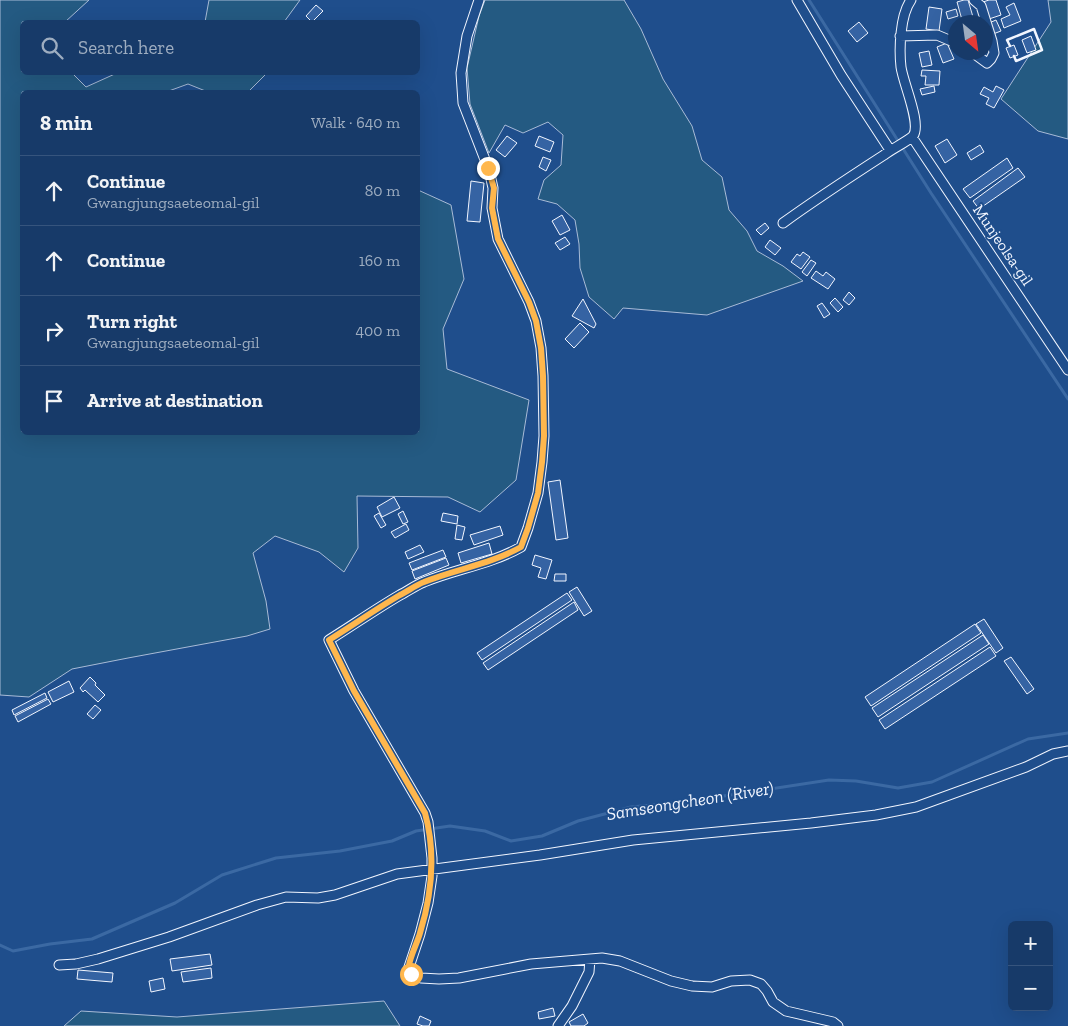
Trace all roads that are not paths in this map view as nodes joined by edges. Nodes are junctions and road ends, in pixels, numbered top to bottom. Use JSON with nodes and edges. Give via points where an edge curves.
{"nodes":[{"id":1,"x":479,"y":0,"type":"edge"},
{"id":2,"x":797,"y":0,"type":"edge"},
{"id":3,"x":911,"y":0,"type":"edge"},
{"id":4,"x":974,"y":0,"type":"edge"},
{"id":5,"x":984,"y":15,"type":"edge"},
{"id":6,"x":900,"y":36,"type":"junction"},
{"id":7,"x":948,"y":40,"type":"edge"},
{"id":8,"x":910,"y":138,"type":"junction"},
{"id":9,"x":893,"y":149,"type":"junction"},
{"id":10,"x":783,"y":223,"type":"dead end"},
{"id":11,"x":1068,"y":370,"type":"edge"},
{"id":12,"x":1068,"y":751,"type":"edge"},
{"id":13,"x":432,"y":869,"type":"junction"},
{"id":14,"x":590,"y":959,"type":"junction"},
{"id":15,"x":59,"y":965,"type":"dead end"},
{"id":16,"x":558,"y":1026,"type":"edge"},
{"id":17,"x":838,"y":1026,"type":"edge"}],
"edges":[{"from":1,"to":13,"type":"street","via":[[467,36],[461,73],[463,103],[494,188],[492,208],[498,239],[529,302],[540,339],[544,436],[538,493],[521,547],[493,560],[422,582],[329,640],[354,691],[425,813]]},
{"from":2,"to":9,"type":"street","via":[[841,76]]},
{"from":3,"to":6,"type":"street"},
{"from":4,"to":5,"type":"street","via":[[981,6]]},
{"from":6,"to":7,"type":"street","via":[[937,36]]},
{"from":6,"to":8,"type":"street","via":[[901,67],[916,128]]},
{"from":8,"to":9,"type":"street"},
{"from":8,"to":11,"type":"street","name":"Munjeolsa-gil"},
{"from":9,"to":10,"type":"street"},
{"from":12,"to":13,"type":"street","via":[[916,807],[876,815],[633,840]]},
{"from":13,"to":14,"type":"street","via":[[428,903],[409,966],[411,974],[438,980],[531,964]]},
{"from":13,"to":15,"type":"street","via":[[397,874],[335,895],[286,898],[107,956]]},
{"from":14,"to":16,"type":"street","via":[[589,972]]},
{"from":14,"to":17,"type":"street","via":[[620,961],[692,986],[712,987],[750,980],[761,984],[773,1002],[786,1011]]}]}
